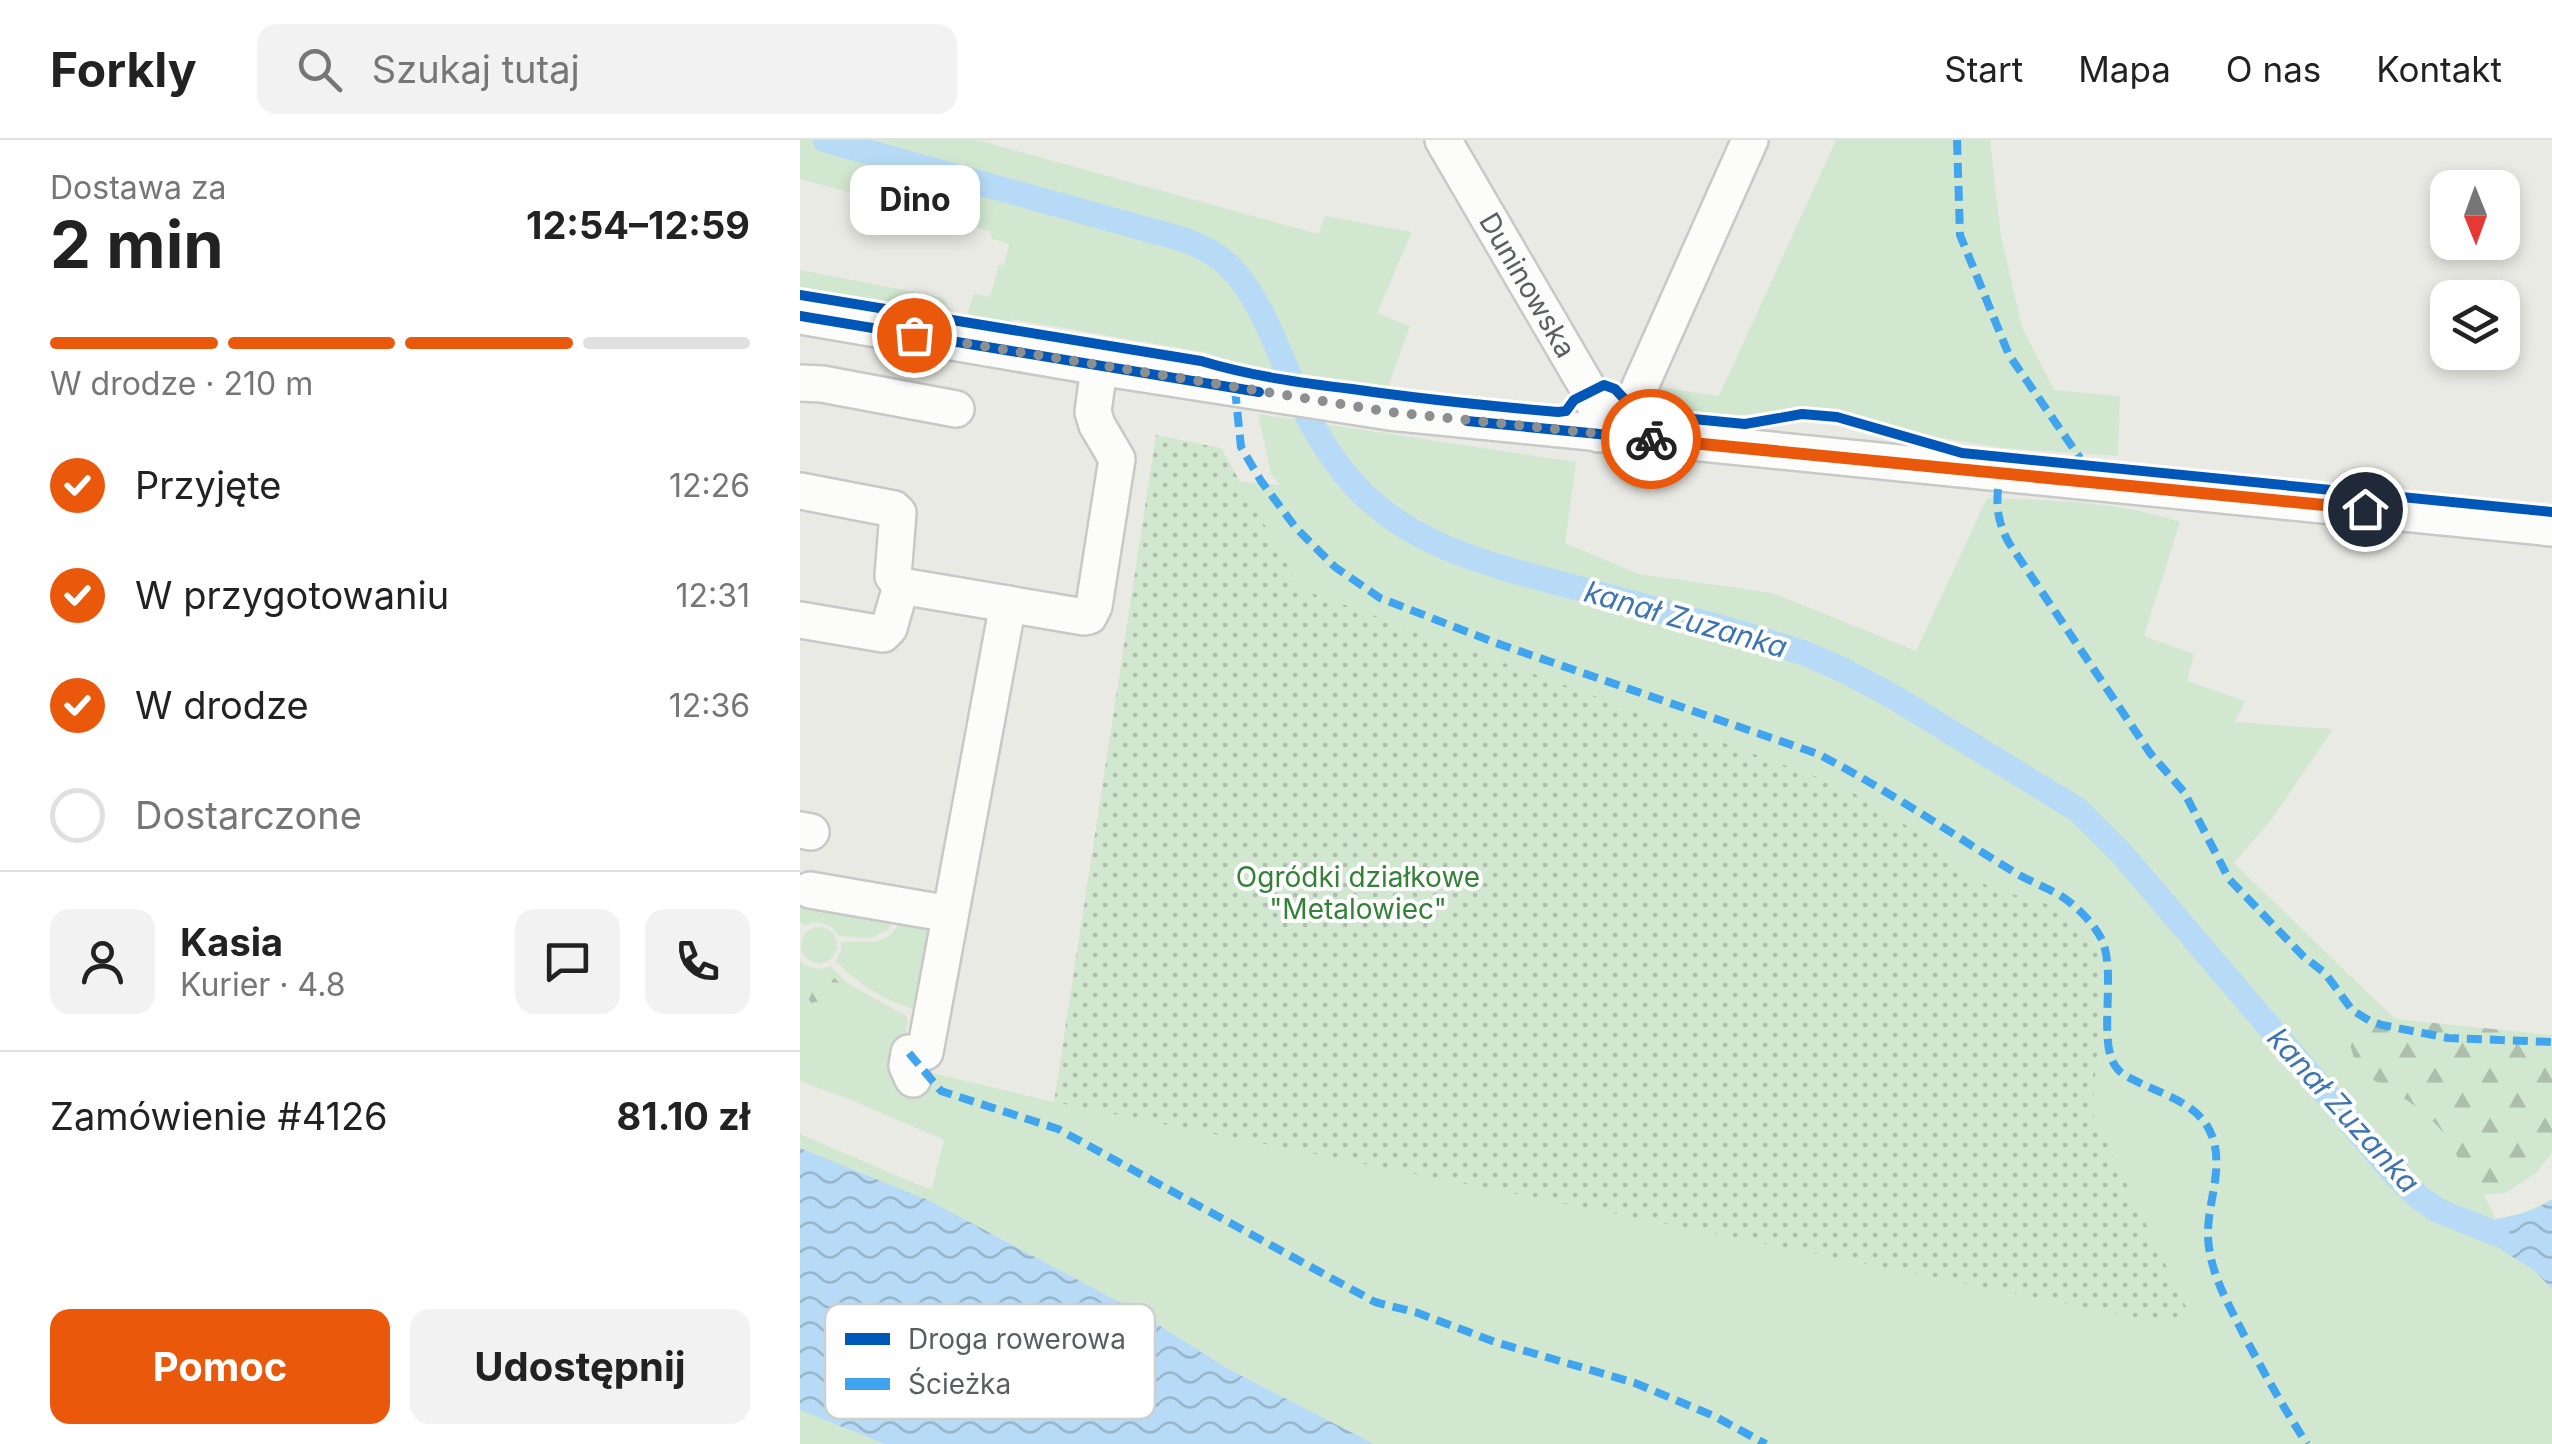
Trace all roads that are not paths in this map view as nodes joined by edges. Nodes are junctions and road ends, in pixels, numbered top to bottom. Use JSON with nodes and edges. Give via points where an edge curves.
{"nodes":[{"id":1,"x":1443,"y":140,"type":"edge"},
{"id":2,"x":1750,"y":140,"type":"edge"},
{"id":3,"x":800,"y":316,"type":"edge"},
{"id":4,"x":1099,"y":367,"type":"junction"},
{"id":5,"x":800,"y":382,"type":"edge"},
{"id":6,"x":956,"y":408,"type":"dead end"},
{"id":7,"x":1599,"y":427,"type":"junction"},
{"id":8,"x":800,"y":492,"type":"edge"},
{"id":9,"x":2552,"y":528,"type":"edge"},
{"id":10,"x":901,"y":586,"type":"junction"},
{"id":11,"x":1008,"y":604,"type":"junction"},
{"id":12,"x":800,"y":620,"type":"edge"},
{"id":13,"x":810,"y":890,"type":"dead end"},
{"id":14,"x":950,"y":914,"type":"junction"},
{"id":15,"x":913,"y":1078,"type":"dead end"}],
"edges":[{"from":1,"to":7,"type":"street","name":"Duninowska","via":[[1590,392]]},
{"from":2,"to":7,"type":"street","via":[[1635,398]]},
{"from":3,"to":4,"type":"street"},
{"from":4,"to":7,"type":"street","via":[[1390,412]]},
{"from":4,"to":11,"type":"street","via":[[1093,412],[1118,459],[1093,610],[1084,618]]},
{"from":5,"to":6,"type":"street"},
{"from":7,"to":9,"type":"street"},
{"from":8,"to":10,"type":"street","via":[[894,509],[893,576]]},
{"from":10,"to":11,"type":"street"},
{"from":10,"to":12,"type":"street","via":[[882,634]]},
{"from":11,"to":14,"type":"street"},
{"from":13,"to":14,"type":"street"},
{"from":14,"to":15,"type":"street","via":[[924,1052],[908,1053]]}]}
